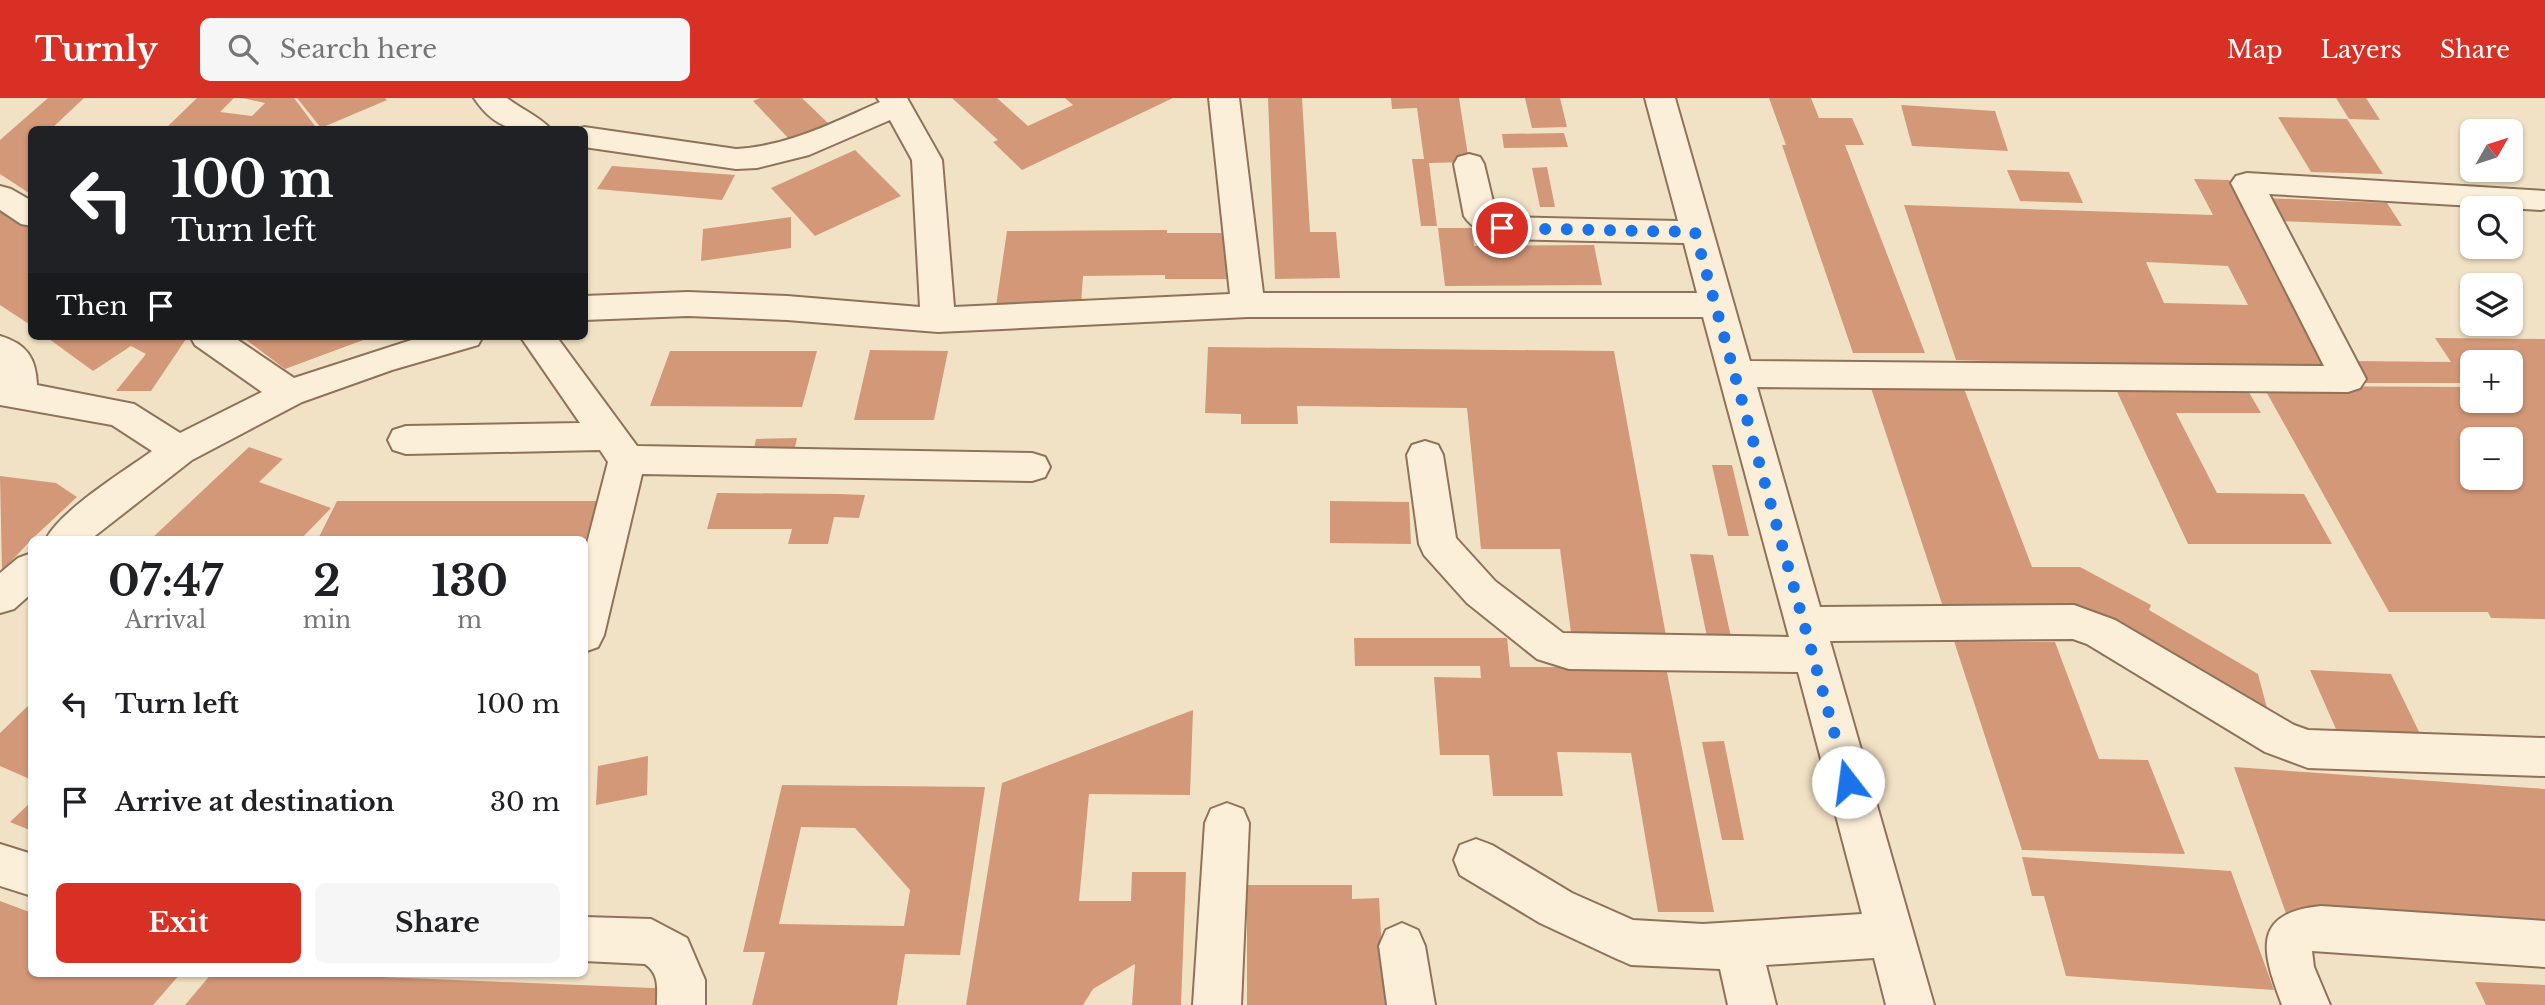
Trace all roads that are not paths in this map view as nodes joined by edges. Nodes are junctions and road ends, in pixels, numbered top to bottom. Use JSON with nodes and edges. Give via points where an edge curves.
{"nodes":[{"id":1,"x":489,"y":98,"type":"edge"},
{"id":2,"x":1224,"y":98,"type":"edge"},
{"id":3,"x":1660,"y":98,"type":"edge"},
{"id":4,"x":894,"y":102,"type":"edge"},
{"id":5,"x":528,"y":126,"type":"edge"},
{"id":6,"x":588,"y":138,"type":"edge"},
{"id":7,"x":1469,"y":164,"type":"dead end"},
{"id":8,"x":0,"y":195,"type":"edge"},
{"id":9,"x":2541,"y":200,"type":"dead end"},
{"id":10,"x":28,"y":213,"type":"edge"},
{"id":11,"x":1695,"y":232,"type":"junction"},
{"id":12,"x":1248,"y":305,"type":"junction"},
{"id":13,"x":1716,"y":305,"type":"junction"},
{"id":14,"x":588,"y":308,"type":"edge"},
{"id":15,"x":938,"y":320,"type":"junction"},
{"id":16,"x":213,"y":340,"type":"edge"},
{"id":17,"x":452,"y":340,"type":"edge"},
{"id":18,"x":540,"y":340,"type":"edge"},
{"id":19,"x":0,"y":348,"type":"edge"},
{"id":20,"x":1736,"y":374,"type":"junction"},
{"id":21,"x":10,"y":393,"type":"edge"},
{"id":22,"x":290,"y":393,"type":"junction"},
{"id":23,"x":406,"y":440,"type":"dead end"},
{"id":24,"x":618,"y":448,"type":"junction"},
{"id":25,"x":179,"y":450,"type":"junction"},
{"id":26,"x":1424,"y":455,"type":"dead end"},
{"id":27,"x":1032,"y":467,"type":"dead end"},
{"id":28,"x":68,"y":536,"type":"edge"},
{"id":29,"x":28,"y":572,"type":"edge"},
{"id":30,"x":0,"y":597,"type":"edge"},
{"id":31,"x":588,"y":613,"type":"edge"},
{"id":32,"x":1808,"y":639,"type":"junction"},
{"id":33,"x":2545,"y":757,"type":"edge"},
{"id":34,"x":1227,"y":823,"type":"dead end"},
{"id":35,"x":1476,"y":859,"type":"dead end"},
{"id":36,"x":0,"y":865,"type":"edge"},
{"id":37,"x":28,"y":874,"type":"edge"},
{"id":38,"x":1890,"y":935,"type":"junction"},
{"id":39,"x":588,"y":939,"type":"edge"},
{"id":40,"x":2545,"y":944,"type":"edge"},
{"id":41,"x":1738,"y":945,"type":"junction"},
{"id":42,"x":1402,"y":946,"type":"dead end"},
{"id":43,"x":681,"y":1005,"type":"edge"},
{"id":44,"x":1217,"y":1005,"type":"edge"},
{"id":45,"x":1411,"y":1005,"type":"edge"},
{"id":46,"x":1752,"y":1005,"type":"edge"},
{"id":47,"x":1910,"y":1005,"type":"edge"},
{"id":48,"x":2306,"y":1005,"type":"edge"}],
"edges":[{"from":1,"to":5,"type":"street"},
{"from":2,"to":12,"type":"street"},
{"from":3,"to":11,"type":"street"},
{"from":4,"to":6,"type":"street","via":[[790,152],[762,159]]},
{"from":4,"to":15,"type":"street","via":[[928,160]]},
{"from":7,"to":11,"type":"street","via":[[1480,216],[1502,228]]},
{"from":8,"to":10,"type":"street"},
{"from":9,"to":20,"type":"street","via":[[2247,183],[2348,379]]},
{"from":11,"to":13,"type":"street"},
{"from":12,"to":13,"type":"street"},
{"from":12,"to":15,"type":"street"},
{"from":13,"to":20,"type":"street"},
{"from":14,"to":15,"type":"street","via":[[688,304]]},
{"from":16,"to":22,"type":"street"},
{"from":17,"to":22,"type":"street"},
{"from":18,"to":24,"type":"street"},
{"from":19,"to":21,"type":"street","via":[[19,365]]},
{"from":20,"to":32,"type":"street"},
{"from":21,"to":25,"type":"street","via":[[121,413]]},
{"from":22,"to":25,"type":"street"},
{"from":23,"to":24,"type":"street"},
{"from":24,"to":27,"type":"street"},
{"from":24,"to":31,"type":"street"},
{"from":25,"to":28,"type":"street"},
{"from":26,"to":32,"type":"street","via":[[1438,544],[1481,592],[1551,647],[1569,652]]},
{"from":29,"to":30,"type":"street"},
{"from":32,"to":33,"type":"street","via":[[2074,622],[2101,632],[2280,739],[2308,749]]},
{"from":32,"to":38,"type":"street"},
{"from":34,"to":44,"type":"street"},
{"from":35,"to":41,"type":"street","via":[[1556,908],[1630,942]]},
{"from":36,"to":37,"type":"street"},
{"from":38,"to":41,"type":"street"},
{"from":38,"to":47,"type":"street"},
{"from":39,"to":43,"type":"street","via":[[651,942],[671,954],[681,980]]},
{"from":40,"to":48,"type":"street","via":[[2301,930],[2288,943],[2291,967]]},
{"from":41,"to":46,"type":"street"},
{"from":42,"to":45,"type":"street"}]}
